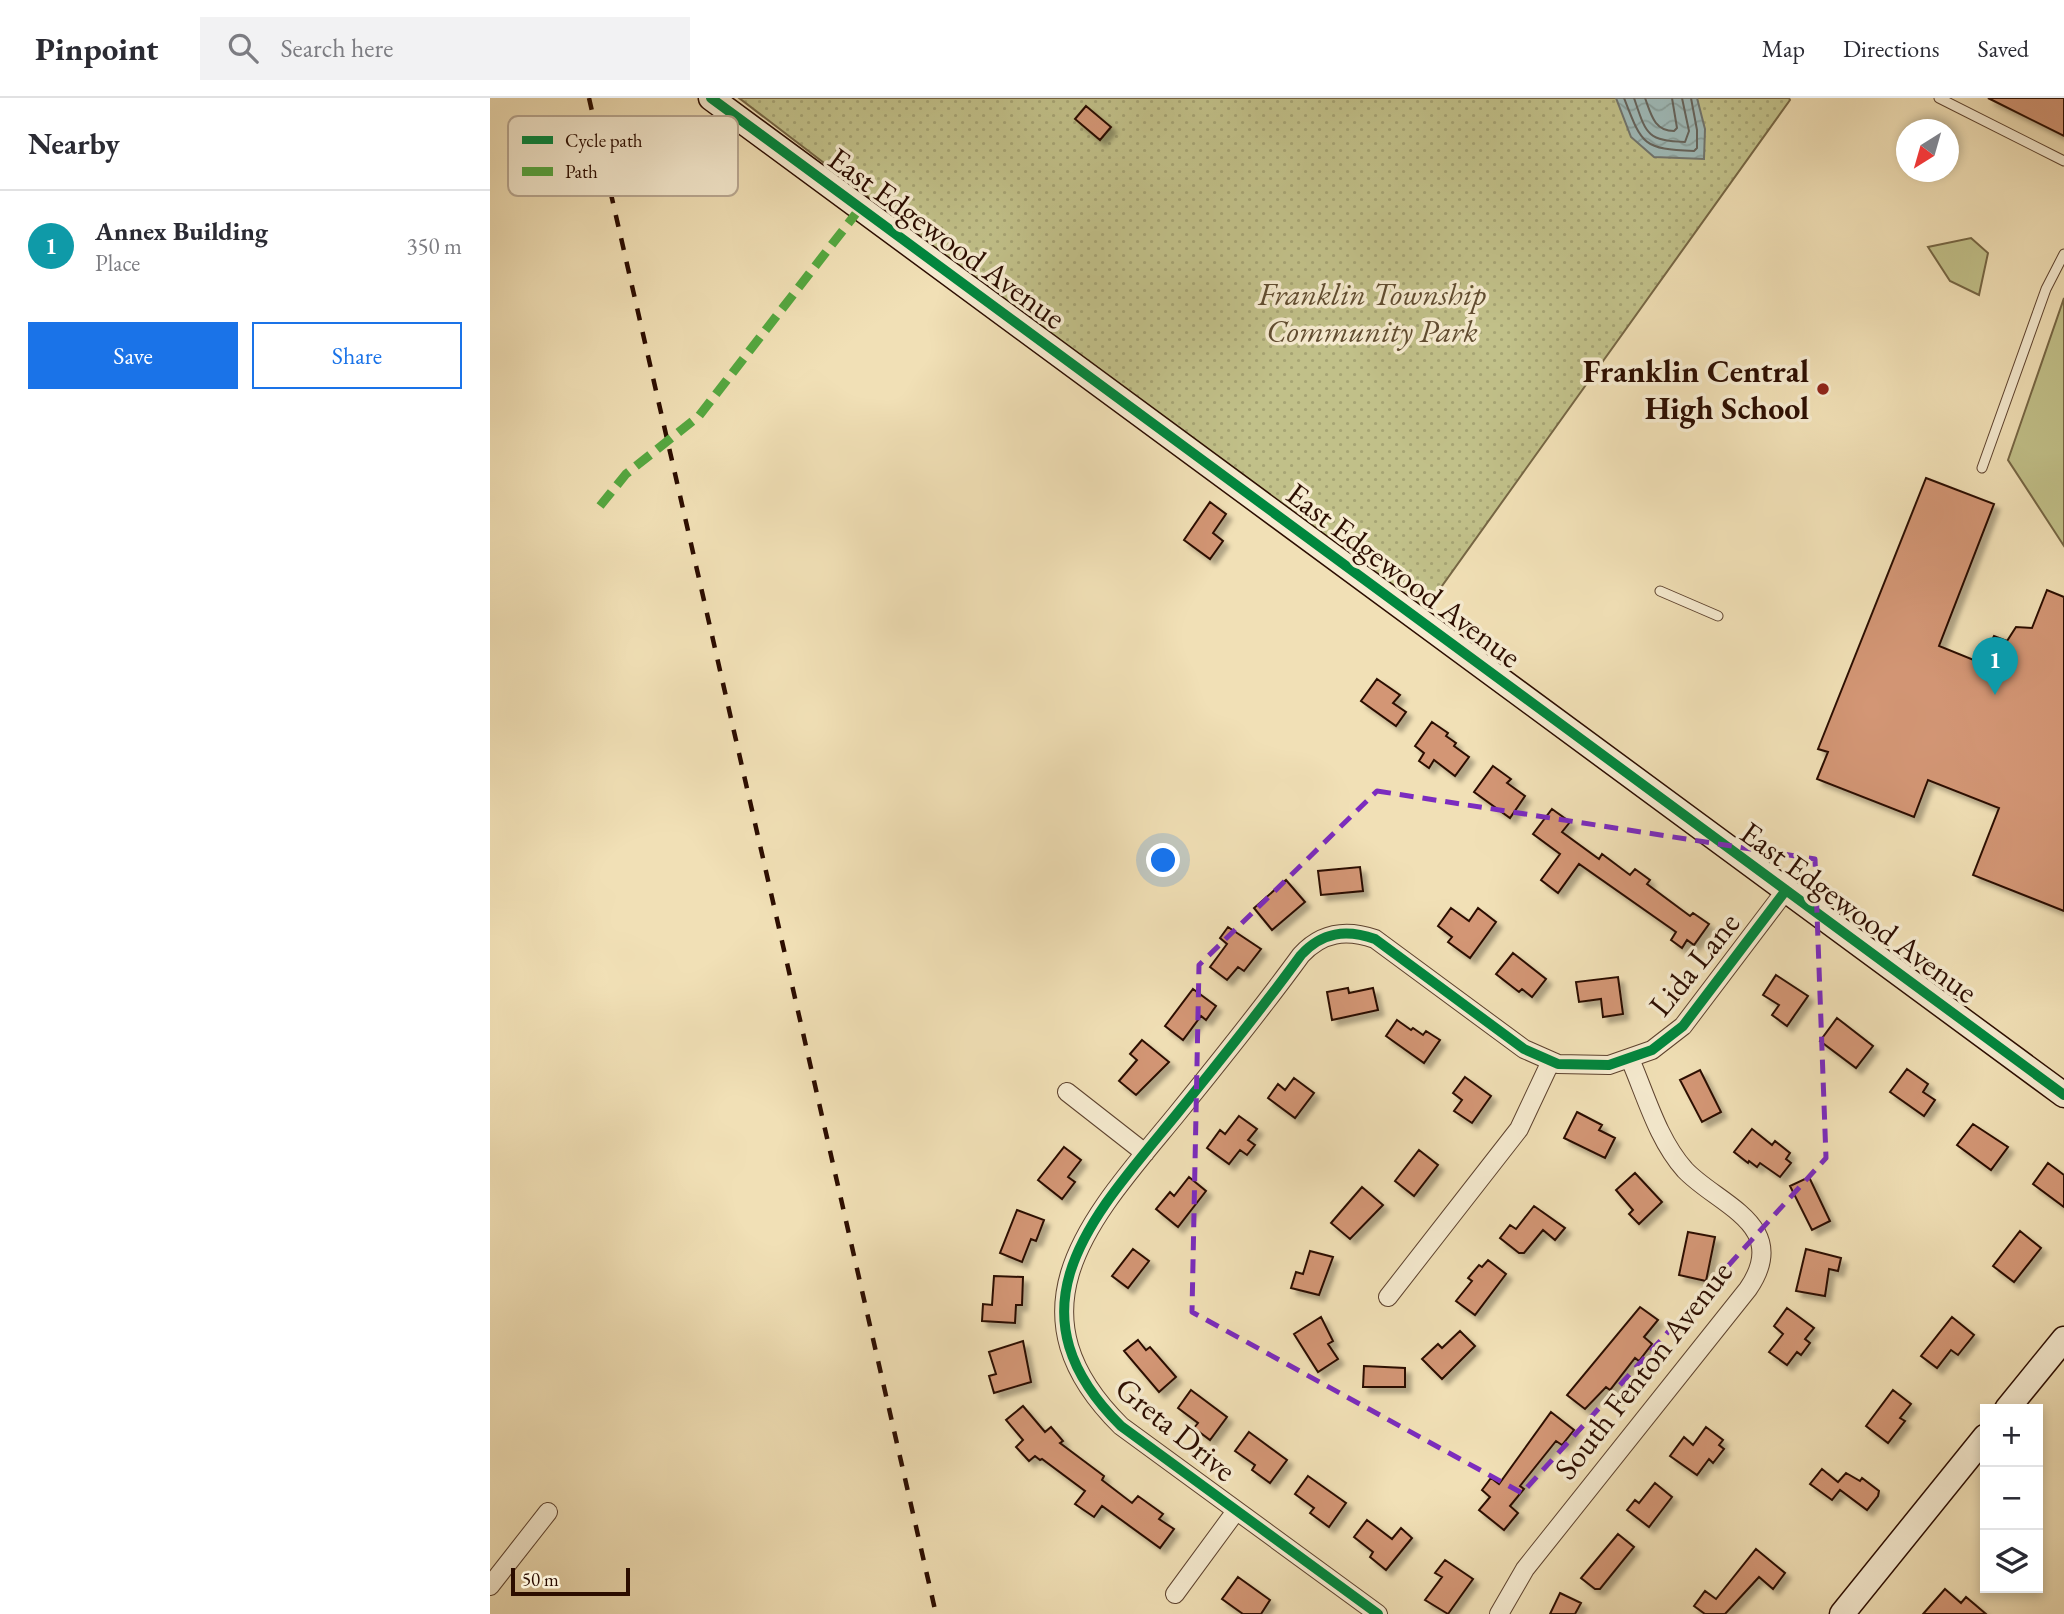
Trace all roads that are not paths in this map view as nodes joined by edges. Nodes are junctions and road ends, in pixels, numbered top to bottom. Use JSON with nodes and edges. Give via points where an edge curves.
{"nodes":[{"id":1,"x":711,"y":98,"type":"edge"},
{"id":2,"x":1939,"y":98,"type":"edge"},
{"id":3,"x":736,"y":116,"type":"edge"},
{"id":4,"x":738,"y":118,"type":"edge"},
{"id":5,"x":2064,"y":161,"type":"edge"},
{"id":6,"x":2064,"y":254,"type":"edge"},
{"id":7,"x":1982,"y":468,"type":"dead end"},
{"id":8,"x":1660,"y":591,"type":"dead end"},
{"id":9,"x":1718,"y":616,"type":"dead end"},
{"id":10,"x":1786,"y":890,"type":"junction"},
{"id":11,"x":1630,"y":1059,"type":"junction"},
{"id":12,"x":1550,"y":1061,"type":"junction"},
{"id":13,"x":1067,"y":1091,"type":"dead end"},
{"id":14,"x":2064,"y":1095,"type":"edge"},
{"id":15,"x":1145,"y":1153,"type":"junction"},
{"id":16,"x":1388,"y":1297,"type":"dead end"},
{"id":17,"x":2064,"y":1339,"type":"edge"},
{"id":18,"x":2011,"y":1404,"type":"edge"},
{"id":19,"x":1980,"y":1443,"type":"edge"},
{"id":20,"x":1236,"y":1511,"type":"junction"},
{"id":21,"x":548,"y":1512,"type":"dead end"},
{"id":22,"x":490,"y":1586,"type":"edge"},
{"id":23,"x":1175,"y":1594,"type":"dead end"},
{"id":24,"x":1378,"y":1614,"type":"edge"},
{"id":25,"x":1499,"y":1614,"type":"edge"},
{"id":26,"x":1842,"y":1614,"type":"edge"}],
"edges":[{"from":1,"to":3,"type":"main road","name":"East Edgewood Avenue"},
{"from":2,"to":5,"type":"lane"},
{"from":4,"to":10,"type":"main road","name":"East Edgewood Avenue"},
{"from":6,"to":7,"type":"lane","via":[[2046,289]]},
{"from":8,"to":9,"type":"lane"},
{"from":10,"to":11,"type":"street","name":"Lida Lane","via":[[1683,1026],[1659,1047]]},
{"from":10,"to":14,"type":"main road","name":"East Edgewood Avenue"},
{"from":11,"to":12,"type":"street","name":"Lida Lane","via":[[1587,1067]]},
{"from":11,"to":25,"type":"street","name":"South Fenton Avenue","via":[[1663,1137],[1686,1170],[1738,1209],[1756,1232],[1759,1269],[1748,1289],[1525,1569]]},
{"from":12,"to":15,"type":"street","name":"Greta Drive","via":[[1524,1049],[1375,939],[1353,933],[1331,935],[1301,955]]},
{"from":12,"to":16,"type":"street","via":[[1519,1129]]},
{"from":13,"to":15,"type":"street"},
{"from":15,"to":20,"type":"street","name":"Greta Drive","via":[[1094,1220],[1074,1258],[1065,1294],[1069,1345],[1082,1380],[1108,1415]]},
{"from":17,"to":18,"type":"main road"},
{"from":19,"to":26,"type":"main road"},
{"from":20,"to":23,"type":"street"},
{"from":20,"to":24,"type":"street","name":"Greta Drive"},
{"from":21,"to":22,"type":"street"}]}
